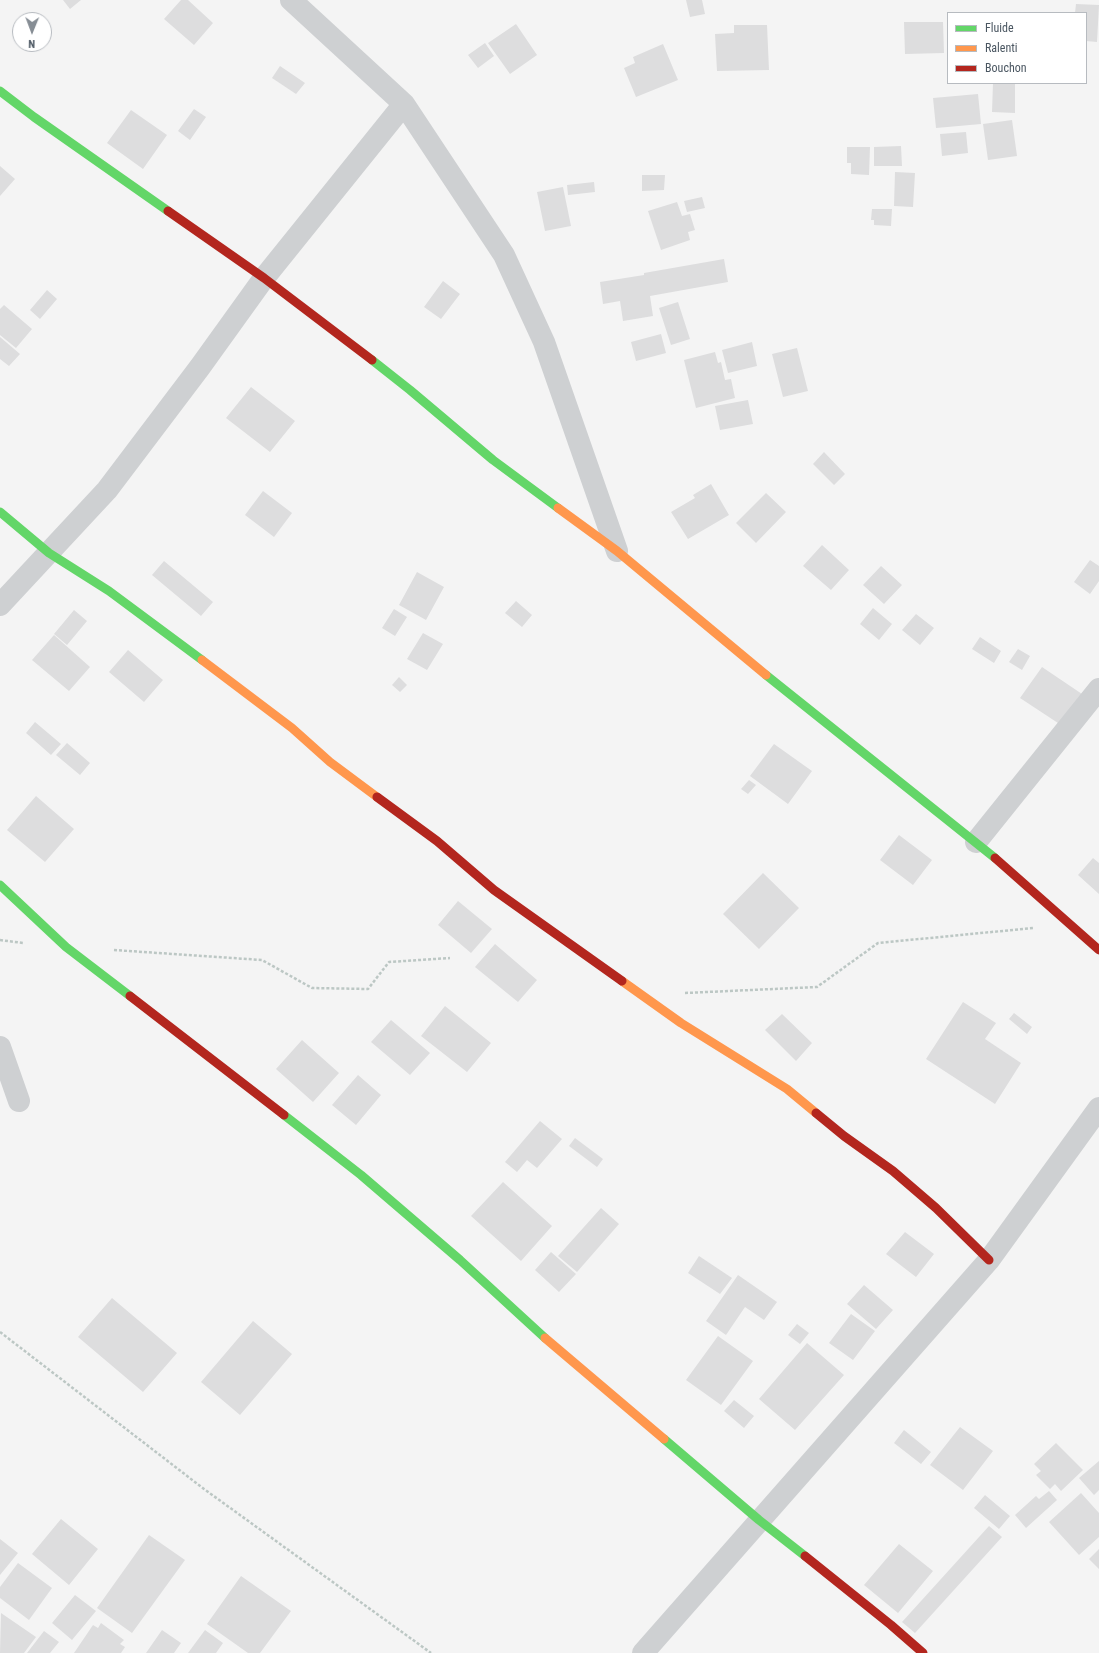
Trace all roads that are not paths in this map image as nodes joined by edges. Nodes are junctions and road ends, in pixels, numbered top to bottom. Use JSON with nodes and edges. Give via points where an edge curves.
{"nodes":[{"id":1,"x":291,"y":0,"type":"edge"},
{"id":2,"x":0,"y":91,"type":"edge"},
{"id":3,"x":404,"y":104,"type":"junction"},
{"id":4,"x":264,"y":278,"type":"junction"},
{"id":5,"x":0,"y":512,"type":"edge"},
{"id":6,"x":617,"y":551,"type":"junction"},
{"id":7,"x":49,"y":553,"type":"junction"},
{"id":8,"x":0,"y":605,"type":"edge"},
{"id":9,"x":1099,"y":689,"type":"edge"},
{"id":10,"x":976,"y":842,"type":"junction"},
{"id":11,"x":0,"y":885,"type":"edge"},
{"id":12,"x":1099,"y":950,"type":"edge"},
{"id":13,"x":0,"y":1047,"type":"edge"},
{"id":14,"x":19,"y":1101,"type":"dead end"},
{"id":15,"x":1099,"y":1108,"type":"edge"},
{"id":16,"x":989,"y":1260,"type":"junction"},
{"id":17,"x":759,"y":1520,"type":"junction"},
{"id":18,"x":643,"y":1653,"type":"edge"},
{"id":19,"x":923,"y":1653,"type":"edge"}],
"edges":[{"from":1,"to":3,"type":"street"},
{"from":2,"to":4,"type":"street"},
{"from":3,"to":4,"type":"street"},
{"from":3,"to":6,"type":"street","via":[[504,255],[544,342]]},
{"from":4,"to":6,"type":"street","via":[[410,390],[492,460]]},
{"from":4,"to":7,"type":"street","via":[[107,490]]},
{"from":5,"to":7,"type":"street"},
{"from":6,"to":10,"type":"street","via":[[758,669]]},
{"from":7,"to":8,"type":"street"},
{"from":7,"to":16,"type":"street","via":[[109,591],[238,686],[292,728],[330,762],[437,841],[494,890],[681,1023],[787,1089],[844,1136],[893,1171],[936,1208]]},
{"from":9,"to":10,"type":"street"},
{"from":10,"to":12,"type":"street"},
{"from":11,"to":17,"type":"street","via":[[66,947],[360,1175],[460,1260],[553,1345]]},
{"from":13,"to":14,"type":"street"},
{"from":15,"to":16,"type":"street"},
{"from":16,"to":17,"type":"street"},
{"from":17,"to":18,"type":"street"},
{"from":17,"to":19,"type":"street"}]}
